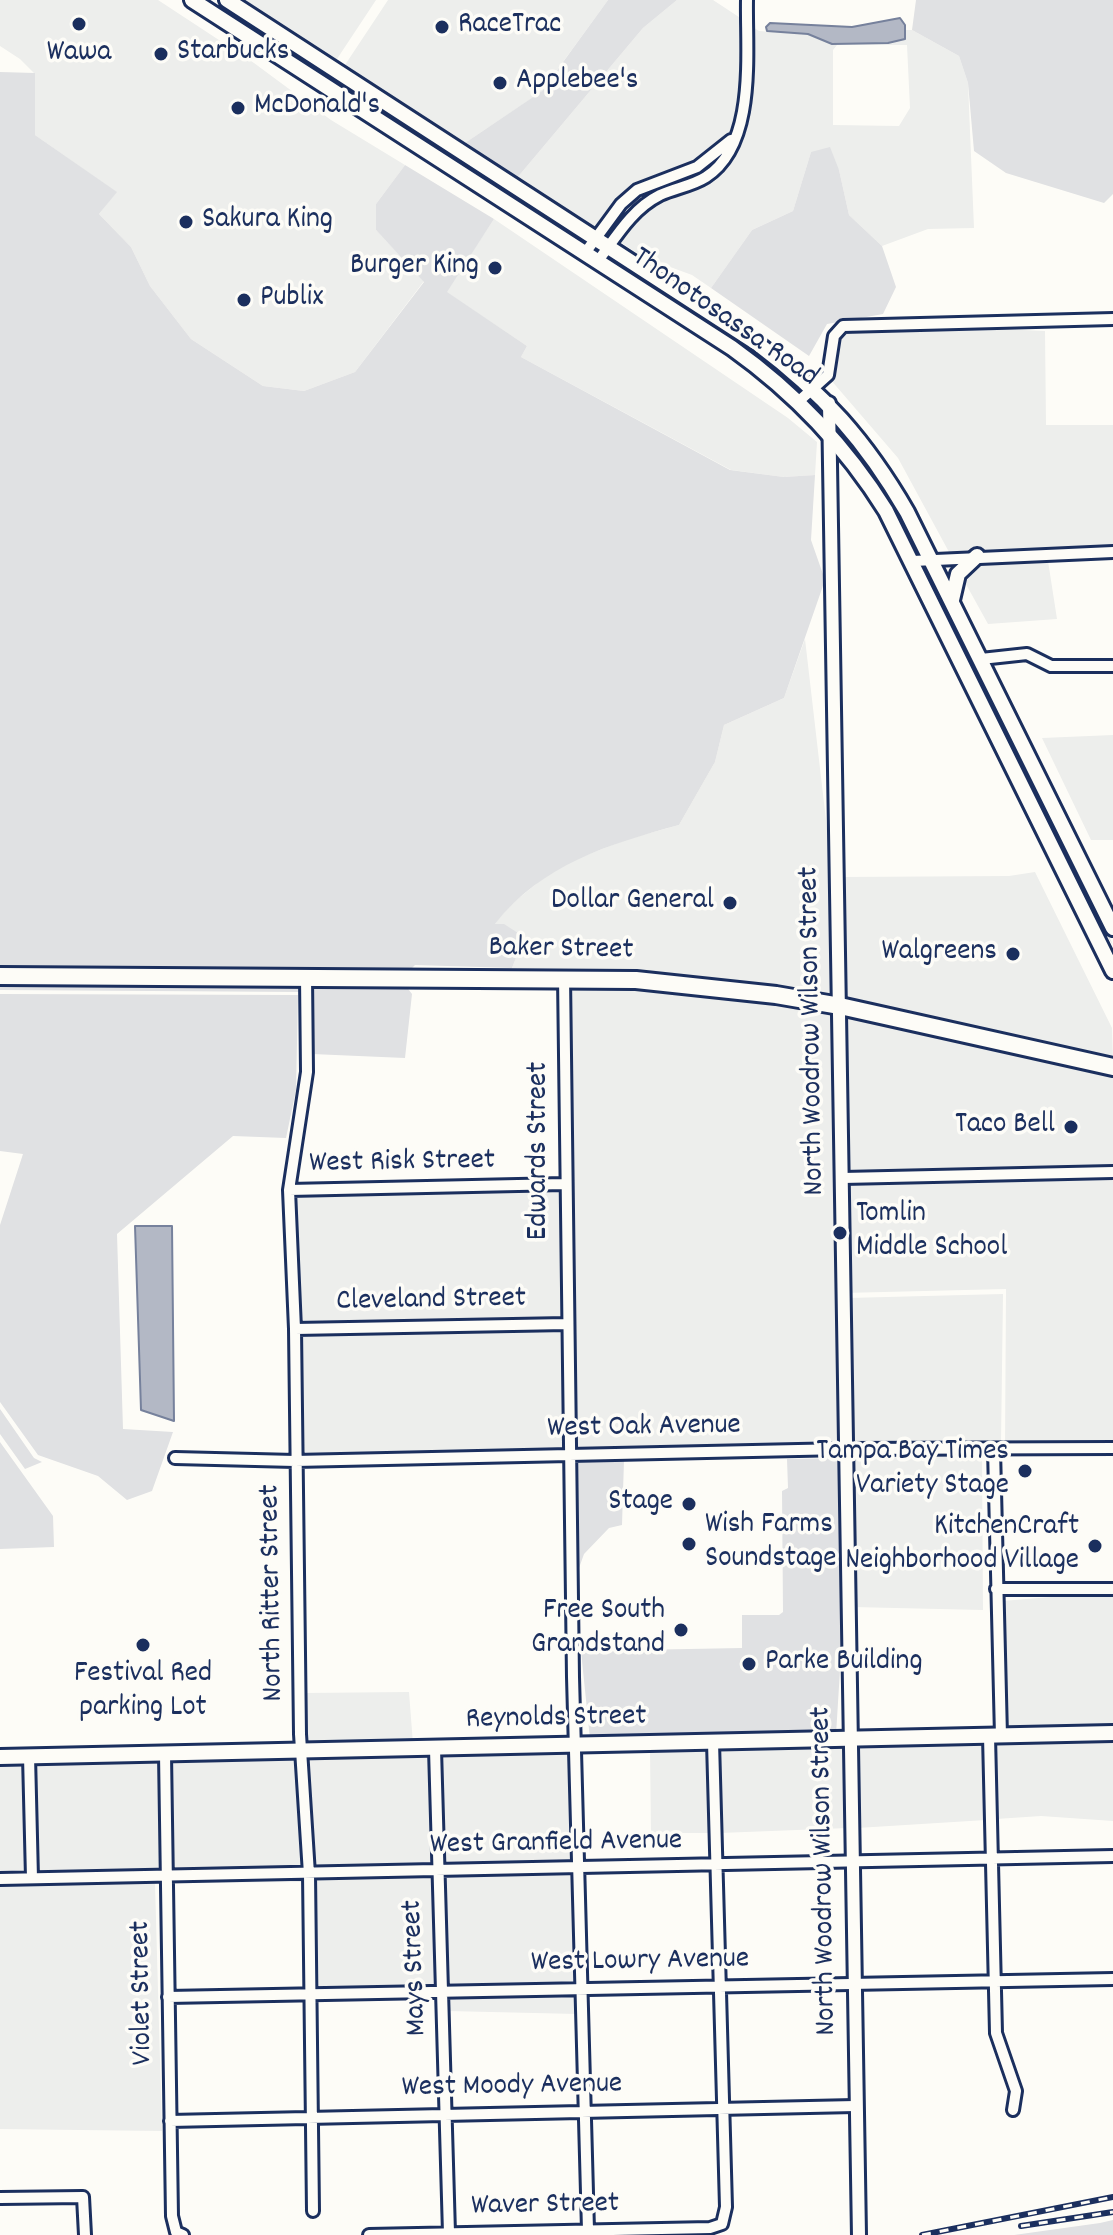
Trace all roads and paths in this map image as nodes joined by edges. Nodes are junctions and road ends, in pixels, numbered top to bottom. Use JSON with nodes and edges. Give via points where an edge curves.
{"nodes":[{"id":1,"x":192,"y":0,"type":"edge"},
{"id":2,"x":227,"y":0,"type":"edge"},
{"id":3,"x":747,"y":0,"type":"edge"},
{"id":4,"x":278,"y":55,"type":"junction"},
{"id":5,"x":336,"y":69,"type":"junction"},
{"id":6,"x":327,"y":87,"type":"junction"},
{"id":7,"x":397,"y":109,"type":"junction"},
{"id":8,"x":733,"y":139,"type":"junction"},
{"id":9,"x":686,"y":171,"type":"junction"},
{"id":10,"x":692,"y":184,"type":"junction"},
{"id":11,"x":595,"y":238,"type":"junction"},
{"id":12,"x":609,"y":246,"type":"junction"},
{"id":13,"x":585,"y":253,"type":"junction"},
{"id":14,"x":598,"y":261,"type":"junction"},
{"id":15,"x":1113,"y":319,"type":"edge"},
{"id":16,"x":812,"y":387,"type":"junction"},
{"id":17,"x":799,"y":401,"type":"junction"},
{"id":18,"x":829,"y":402,"type":"junction"},
{"id":19,"x":830,"y":432,"type":"junction"},
{"id":20,"x":1113,"y":552,"type":"edge"},
{"id":21,"x":977,"y":556,"type":"junction"},
{"id":22,"x":931,"y":558,"type":"junction"},
{"id":23,"x":913,"y":561,"type":"junction"},
{"id":24,"x":952,"y":600,"type":"junction"},
{"id":25,"x":981,"y":659,"type":"junction"},
{"id":26,"x":1113,"y":666,"type":"edge"},
{"id":27,"x":1113,"y":928,"type":"edge"},
{"id":28,"x":1112,"y":968,"type":"edge"},
{"id":29,"x":0,"y":976,"type":"edge"},
{"id":30,"x":306,"y":977,"type":"junction"},
{"id":31,"x":564,"y":977,"type":"junction"},
{"id":32,"x":840,"y":1006,"type":"junction"},
{"id":33,"x":1113,"y":1067,"type":"edge"},
{"id":34,"x":1113,"y":1172,"type":"edge"},
{"id":35,"x":843,"y":1178,"type":"junction"},
{"id":36,"x":564,"y":1184,"type":"junction"},
{"id":37,"x":289,"y":1190,"type":"junction"},
{"id":38,"x":567,"y":1324,"type":"junction"},
{"id":39,"x":295,"y":1329,"type":"junction"},
{"id":40,"x":1113,"y":1448,"type":"edge"},
{"id":41,"x":844,"y":1449,"type":"junction"},
{"id":42,"x":994,"y":1449,"type":"junction"},
{"id":43,"x":571,"y":1454,"type":"junction"},
{"id":44,"x":175,"y":1458,"type":"dead end"},
{"id":45,"x":295,"y":1461,"type":"junction"},
{"id":46,"x":996,"y":1589,"type":"junction"},
{"id":47,"x":1113,"y":1589,"type":"edge"},
{"id":48,"x":1113,"y":1733,"type":"edge"},
{"id":49,"x":995,"y":1736,"type":"junction"},
{"id":50,"x":851,"y":1740,"type":"junction"},
{"id":51,"x":713,"y":1742,"type":"junction"},
{"id":52,"x":575,"y":1745,"type":"junction"},
{"id":53,"x":435,"y":1749,"type":"junction"},
{"id":54,"x":301,"y":1753,"type":"junction"},
{"id":55,"x":165,"y":1754,"type":"junction"},
{"id":56,"x":29,"y":1756,"type":"junction"},
{"id":57,"x":0,"y":1757,"type":"edge"},
{"id":58,"x":1113,"y":1856,"type":"edge"},
{"id":59,"x":992,"y":1858,"type":"junction"},
{"id":60,"x":853,"y":1861,"type":"junction"},
{"id":61,"x":716,"y":1865,"type":"junction"},
{"id":62,"x":578,"y":1868,"type":"junction"},
{"id":63,"x":439,"y":1872,"type":"junction"},
{"id":64,"x":309,"y":1874,"type":"junction"},
{"id":65,"x":32,"y":1878,"type":"junction"},
{"id":66,"x":167,"y":1878,"type":"junction"},
{"id":67,"x":0,"y":1879,"type":"edge"},
{"id":68,"x":1113,"y":1979,"type":"edge"},
{"id":69,"x":996,"y":1981,"type":"junction"},
{"id":70,"x":854,"y":1983,"type":"junction"},
{"id":71,"x":720,"y":1986,"type":"junction"},
{"id":72,"x":582,"y":1988,"type":"junction"},
{"id":73,"x":442,"y":1991,"type":"junction"},
{"id":74,"x":311,"y":1993,"type":"junction"},
{"id":75,"x":168,"y":1997,"type":"junction"},
{"id":76,"x":855,"y":2106,"type":"junction"},
{"id":77,"x":723,"y":2108,"type":"junction"},
{"id":78,"x":1013,"y":2110,"type":"dead end"},
{"id":79,"x":585,"y":2111,"type":"junction"},
{"id":80,"x":446,"y":2113,"type":"junction"},
{"id":81,"x":314,"y":2116,"type":"junction"},
{"id":82,"x":170,"y":2121,"type":"junction"},
{"id":83,"x":0,"y":2198,"type":"edge"},
{"id":84,"x":313,"y":2211,"type":"dead end"},
{"id":85,"x":588,"y":2230,"type":"junction"},
{"id":86,"x":180,"y":2233,"type":"edge"},
{"id":87,"x":449,"y":2233,"type":"edge"},
{"id":88,"x":85,"y":2235,"type":"edge"},
{"id":89,"x":369,"y":2235,"type":"edge"},
{"id":90,"x":859,"y":2235,"type":"edge"}],
"edges":[{"from":1,"to":4,"type":"main road","name":"Thonotosassa Road"},
{"from":2,"to":5,"type":"main road","name":"Thonotosassa Road"},
{"from":3,"to":8,"type":"street","via":[[749,74]]},
{"from":4,"to":5,"type":"main road","via":[[322,71]]},
{"from":4,"to":6,"type":"main road","name":"Thonotosassa Road"},
{"from":5,"to":7,"type":"main road","name":"Thonotosassa Road"},
{"from":6,"to":7,"type":"main road","via":[[345,85]]},
{"from":6,"to":13,"type":"main road","name":"Thonotosassa Road"},
{"from":7,"to":11,"type":"main road","name":"Thonotosassa Road"},
{"from":8,"to":9,"type":"street"},
{"from":8,"to":10,"type":"street","via":[[718,168]]},
{"from":9,"to":10,"type":"street"},
{"from":9,"to":11,"type":"street","via":[[637,190]]},
{"from":10,"to":12,"type":"street","via":[[646,203]]},
{"from":11,"to":12,"type":"main road","name":"Thonotosassa Road"},
{"from":11,"to":13,"type":"street"},
{"from":12,"to":14,"type":"street"},
{"from":12,"to":16,"type":"main road","name":"Thonotosassa Road","via":[[758,344]]},
{"from":13,"to":14,"type":"main road","name":"Thonotosassa Road"},
{"from":14,"to":17,"type":"main road","name":"Thonotosassa Road","via":[[732,348]]},
{"from":15,"to":16,"type":"street","via":[[843,326],[831,346],[828,375]]},
{"from":16,"to":17,"type":"street"},
{"from":16,"to":18,"type":"main road","name":"Thonotosassa Road"},
{"from":17,"to":19,"type":"main road","name":"Thonotosassa Road"},
{"from":18,"to":19,"type":"street","name":"North Woodrow Wilson Street"},
{"from":18,"to":22,"type":"main road","name":"Thonotosassa Road","via":[[883,472]]},
{"from":19,"to":23,"type":"main road","name":"Thonotosassa Road","via":[[868,482]]},
{"from":19,"to":32,"type":"street","name":"North Woodrow Wilson Street"},
{"from":20,"to":21,"type":"street"},
{"from":21,"to":22,"type":"street"},
{"from":21,"to":24,"type":"main road","via":[[958,574]]},
{"from":22,"to":23,"type":"street"},
{"from":22,"to":24,"type":"main road","name":"Thonotosassa Road"},
{"from":23,"to":28,"type":"main road","name":"Thonotosassa Road"},
{"from":24,"to":25,"type":"main road","name":"Thonotosassa Road"},
{"from":25,"to":26,"type":"street","via":[[1027,654],[1051,666]]},
{"from":25,"to":27,"type":"main road","name":"Thonotosassa Road"},
{"from":29,"to":30,"type":"main road","name":"Baker Street"},
{"from":30,"to":31,"type":"main road","name":"Baker Street"},
{"from":30,"to":37,"type":"street","name":"North Ritter Street","via":[[307,1072]]},
{"from":31,"to":32,"type":"main road","name":"Baker Street","via":[[703,985]]},
{"from":31,"to":36,"type":"street","name":"Edwards Street"},
{"from":32,"to":33,"type":"main road","name":"Baker Street"},
{"from":32,"to":35,"type":"street","name":"North Woodrow Wilson Street"},
{"from":34,"to":35,"type":"street"},
{"from":35,"to":41,"type":"street","name":"North Woodrow Wilson Street"},
{"from":36,"to":37,"type":"street","name":"West Risk Street"},
{"from":36,"to":38,"type":"street","name":"Edwards Street"},
{"from":37,"to":39,"type":"street","name":"North Ritter Street"},
{"from":38,"to":39,"type":"street","name":"Cleveland Street"},
{"from":38,"to":43,"type":"street","name":"Edwards Street"},
{"from":39,"to":45,"type":"street","name":"North Ritter Street"},
{"from":40,"to":42,"type":"street","name":"West Oak Avenue"},
{"from":41,"to":42,"type":"street","name":"West Oak Avenue"},
{"from":41,"to":43,"type":"street","name":"West Oak Avenue"},
{"from":41,"to":50,"type":"street","name":"North Woodrow Wilson Street"},
{"from":42,"to":46,"type":"street"},
{"from":43,"to":45,"type":"street","name":"West Oak Avenue"},
{"from":43,"to":52,"type":"street","name":"Edwards Street"},
{"from":44,"to":45,"type":"street","name":"West Oak Avenue"},
{"from":45,"to":54,"type":"street","name":"North Ritter Street"},
{"from":46,"to":47,"type":"street"},
{"from":46,"to":49,"type":"street"},
{"from":48,"to":49,"type":"main road","name":"Reynolds Street"},
{"from":49,"to":50,"type":"main road","name":"Reynolds Street"},
{"from":49,"to":59,"type":"street"},
{"from":50,"to":51,"type":"main road","name":"Reynolds Street"},
{"from":50,"to":60,"type":"street","name":"North Woodrow Wilson Street"},
{"from":51,"to":52,"type":"main road","name":"Reynolds Street"},
{"from":51,"to":61,"type":"street"},
{"from":52,"to":53,"type":"main road","name":"Reynolds Street"},
{"from":52,"to":62,"type":"street","name":"Edwards Street"},
{"from":53,"to":54,"type":"main road","name":"Reynolds Street"},
{"from":53,"to":63,"type":"street","name":"Mays Street"},
{"from":54,"to":55,"type":"main road","name":"Reynolds Street"},
{"from":54,"to":64,"type":"street","name":"North Ritter Street"},
{"from":55,"to":56,"type":"main road","name":"Reynolds Street"},
{"from":55,"to":66,"type":"street","name":"Violet Street"},
{"from":56,"to":57,"type":"main road","name":"Reynolds Street"},
{"from":56,"to":65,"type":"street"},
{"from":58,"to":59,"type":"street","name":"West Granfield Avenue"},
{"from":59,"to":60,"type":"street","name":"West Granfield Avenue"},
{"from":59,"to":69,"type":"street"},
{"from":60,"to":61,"type":"street","name":"West Granfield Avenue"},
{"from":60,"to":70,"type":"street","name":"North Woodrow Wilson Street"},
{"from":61,"to":62,"type":"street","name":"West Granfield Avenue"},
{"from":61,"to":71,"type":"street"},
{"from":62,"to":63,"type":"street","name":"West Granfield Avenue"},
{"from":62,"to":72,"type":"street","name":"Edwards Street"},
{"from":63,"to":64,"type":"street","name":"West Granfield Avenue"},
{"from":63,"to":73,"type":"street","name":"Mays Street"},
{"from":64,"to":66,"type":"street","name":"West Granfield Avenue"},
{"from":64,"to":74,"type":"street","name":"North Ritter Street"},
{"from":65,"to":66,"type":"street","name":"West Granfield Avenue"},
{"from":65,"to":67,"type":"street","name":"West Granfield Avenue"},
{"from":66,"to":75,"type":"street","name":"Violet Street"},
{"from":68,"to":69,"type":"street","name":"West Lowry Avenue"},
{"from":69,"to":70,"type":"street","name":"West Lowry Avenue"},
{"from":69,"to":78,"type":"street","via":[[996,2033],[1016,2091]]},
{"from":70,"to":71,"type":"street","name":"West Lowry Avenue"},
{"from":70,"to":76,"type":"street","name":"North Woodrow Wilson Street"},
{"from":71,"to":72,"type":"street","name":"West Lowry Avenue"},
{"from":71,"to":77,"type":"street"},
{"from":72,"to":73,"type":"street","name":"West Lowry Avenue"},
{"from":72,"to":79,"type":"street","name":"Edwards Street"},
{"from":73,"to":74,"type":"street","name":"West Lowry Avenue"},
{"from":73,"to":80,"type":"street","name":"Mays Street"},
{"from":74,"to":75,"type":"street","name":"West Lowry Avenue"},
{"from":74,"to":81,"type":"street","name":"North Ritter Street"},
{"from":75,"to":82,"type":"street","name":"Violet Street"},
{"from":76,"to":77,"type":"street","name":"West Moody Avenue"},
{"from":76,"to":90,"type":"street","name":"North Woodrow Wilson Street"},
{"from":77,"to":79,"type":"street","name":"West Moody Avenue"},
{"from":77,"to":85,"type":"street","name":"Waver Street","via":[[722,2224]]},
{"from":79,"to":80,"type":"street","name":"West Moody Avenue"},
{"from":79,"to":85,"type":"street","name":"Edwards Street"},
{"from":80,"to":81,"type":"street","name":"West Moody Avenue"},
{"from":80,"to":87,"type":"street","name":"Mays Street"},
{"from":81,"to":82,"type":"street","name":"West Moody Avenue"},
{"from":81,"to":84,"type":"street","name":"North Ritter Street"},
{"from":82,"to":86,"type":"street","name":"Violet Street","via":[[172,2216]]},
{"from":83,"to":88,"type":"street","via":[[83,2197]]},
{"from":85,"to":87,"type":"street","name":"Waver Street"},
{"from":87,"to":89,"type":"street","name":"Waver Street"}]}
